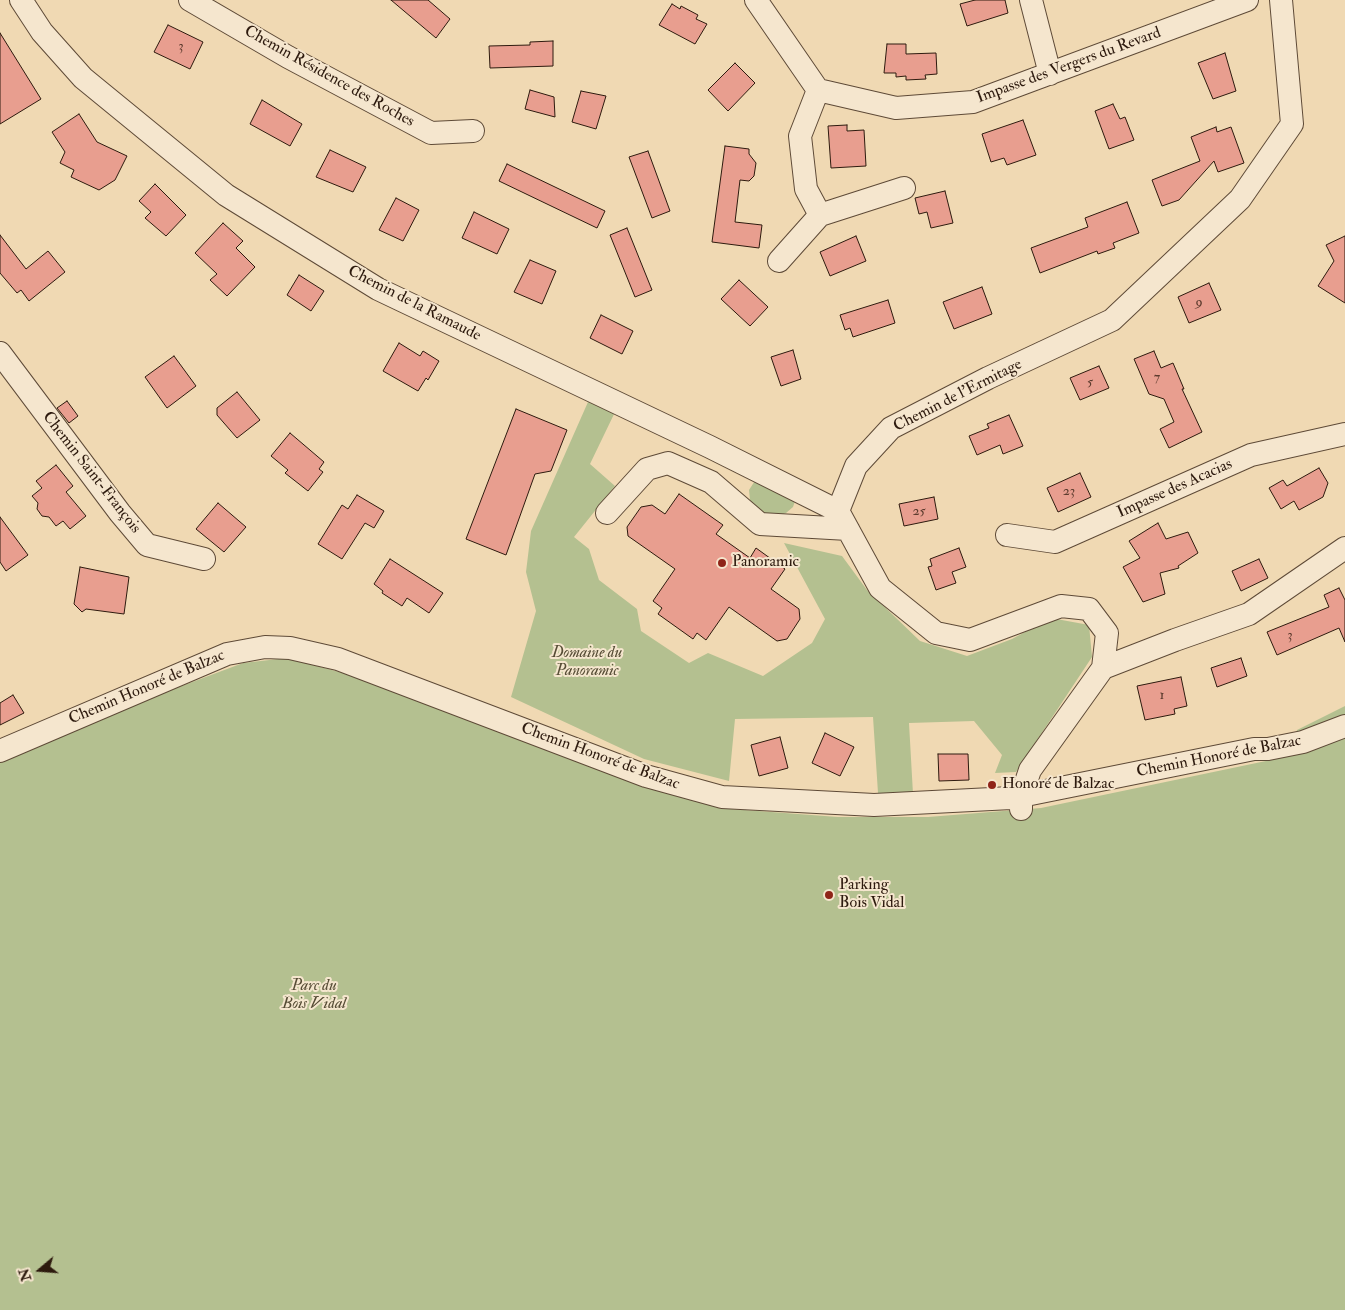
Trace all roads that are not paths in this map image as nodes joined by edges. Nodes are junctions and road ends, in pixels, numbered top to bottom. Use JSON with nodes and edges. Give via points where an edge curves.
{"nodes":[{"id":1,"x":21,"y":0,"type":"edge"},
{"id":2,"x":190,"y":0,"type":"edge"},
{"id":3,"x":756,"y":0,"type":"edge"},
{"id":4,"x":1031,"y":0,"type":"edge"},
{"id":5,"x":1247,"y":0,"type":"edge"},
{"id":6,"x":1281,"y":0,"type":"edge"},
{"id":7,"x":1050,"y":74,"type":"junction"},
{"id":8,"x":818,"y":90,"type":"junction"},
{"id":9,"x":473,"y":131,"type":"dead end"},
{"id":10,"x":904,"y":188,"type":"dead end"},
{"id":11,"x":820,"y":215,"type":"junction"},
{"id":12,"x":779,"y":261,"type":"dead end"},
{"id":13,"x":0,"y":353,"type":"edge"},
{"id":14,"x":1345,"y":434,"type":"edge"},
{"id":15,"x":722,"y":453,"type":"junction"},
{"id":16,"x":711,"y":482,"type":"junction"},
{"id":17,"x":607,"y":513,"type":"dead end"},
{"id":18,"x":843,"y":520,"type":"junction"},
{"id":19,"x":1007,"y":535,"type":"dead end"},
{"id":20,"x":1345,"y":548,"type":"edge"},
{"id":21,"x":204,"y":559,"type":"dead end"},
{"id":22,"x":1103,"y":668,"type":"junction"},
{"id":23,"x":1345,"y":726,"type":"edge"},
{"id":24,"x":0,"y":751,"type":"edge"},
{"id":25,"x":1025,"y":800,"type":"junction"}],
"edges":[{"from":1,"to":15,"type":"street","name":"Chemin de la Ramaude","via":[[42,32],[83,78],[226,195],[378,289]]},
{"from":2,"to":9,"type":"street","name":"Chemin Résidence des Roches","via":[[288,57],[431,132]]},
{"from":3,"to":8,"type":"street"},
{"from":4,"to":7,"type":"street"},
{"from":5,"to":7,"type":"street","name":"Impasse des Vergers du Revard"},
{"from":6,"to":18,"type":"street","name":"Chemin de l'Ermitage","via":[[1292,124],[1240,199],[1112,320],[891,428],[856,466]]},
{"from":7,"to":8,"type":"street","name":"Impasse des Vergers du Revard","via":[[973,102],[896,108]]},
{"from":8,"to":11,"type":"street","via":[[800,136],[806,189]]},
{"from":10,"to":11,"type":"street"},
{"from":11,"to":12,"type":"street"},
{"from":13,"to":21,"type":"street","name":"Chemin Saint-François","via":[[147,545]]},
{"from":14,"to":19,"type":"street","name":"Impasse des Acacias","via":[[1251,456],[1055,542]]},
{"from":15,"to":16,"type":"street"},
{"from":15,"to":18,"type":"street","name":"Chemin de la Ramaude"},
{"from":16,"to":17,"type":"street","via":[[668,464],[647,469]]},
{"from":16,"to":18,"type":"street","via":[[760,524]]},
{"from":18,"to":22,"type":"street","via":[[880,588],[936,633],[970,640],[1060,606],[1089,609],[1107,633]]},
{"from":20,"to":22,"type":"street","via":[[1248,614]]},
{"from":22,"to":25,"type":"street","via":[[1030,770]]},
{"from":23,"to":25,"type":"street","name":"Chemin Honoré de Balzac","via":[[1303,742],[1254,749]]},
{"from":24,"to":25,"type":"street","name":"Chemin Honoré de Balzac","via":[[226,654],[265,647],[290,648],[338,659],[646,776],[722,797],[874,805]]}]}
